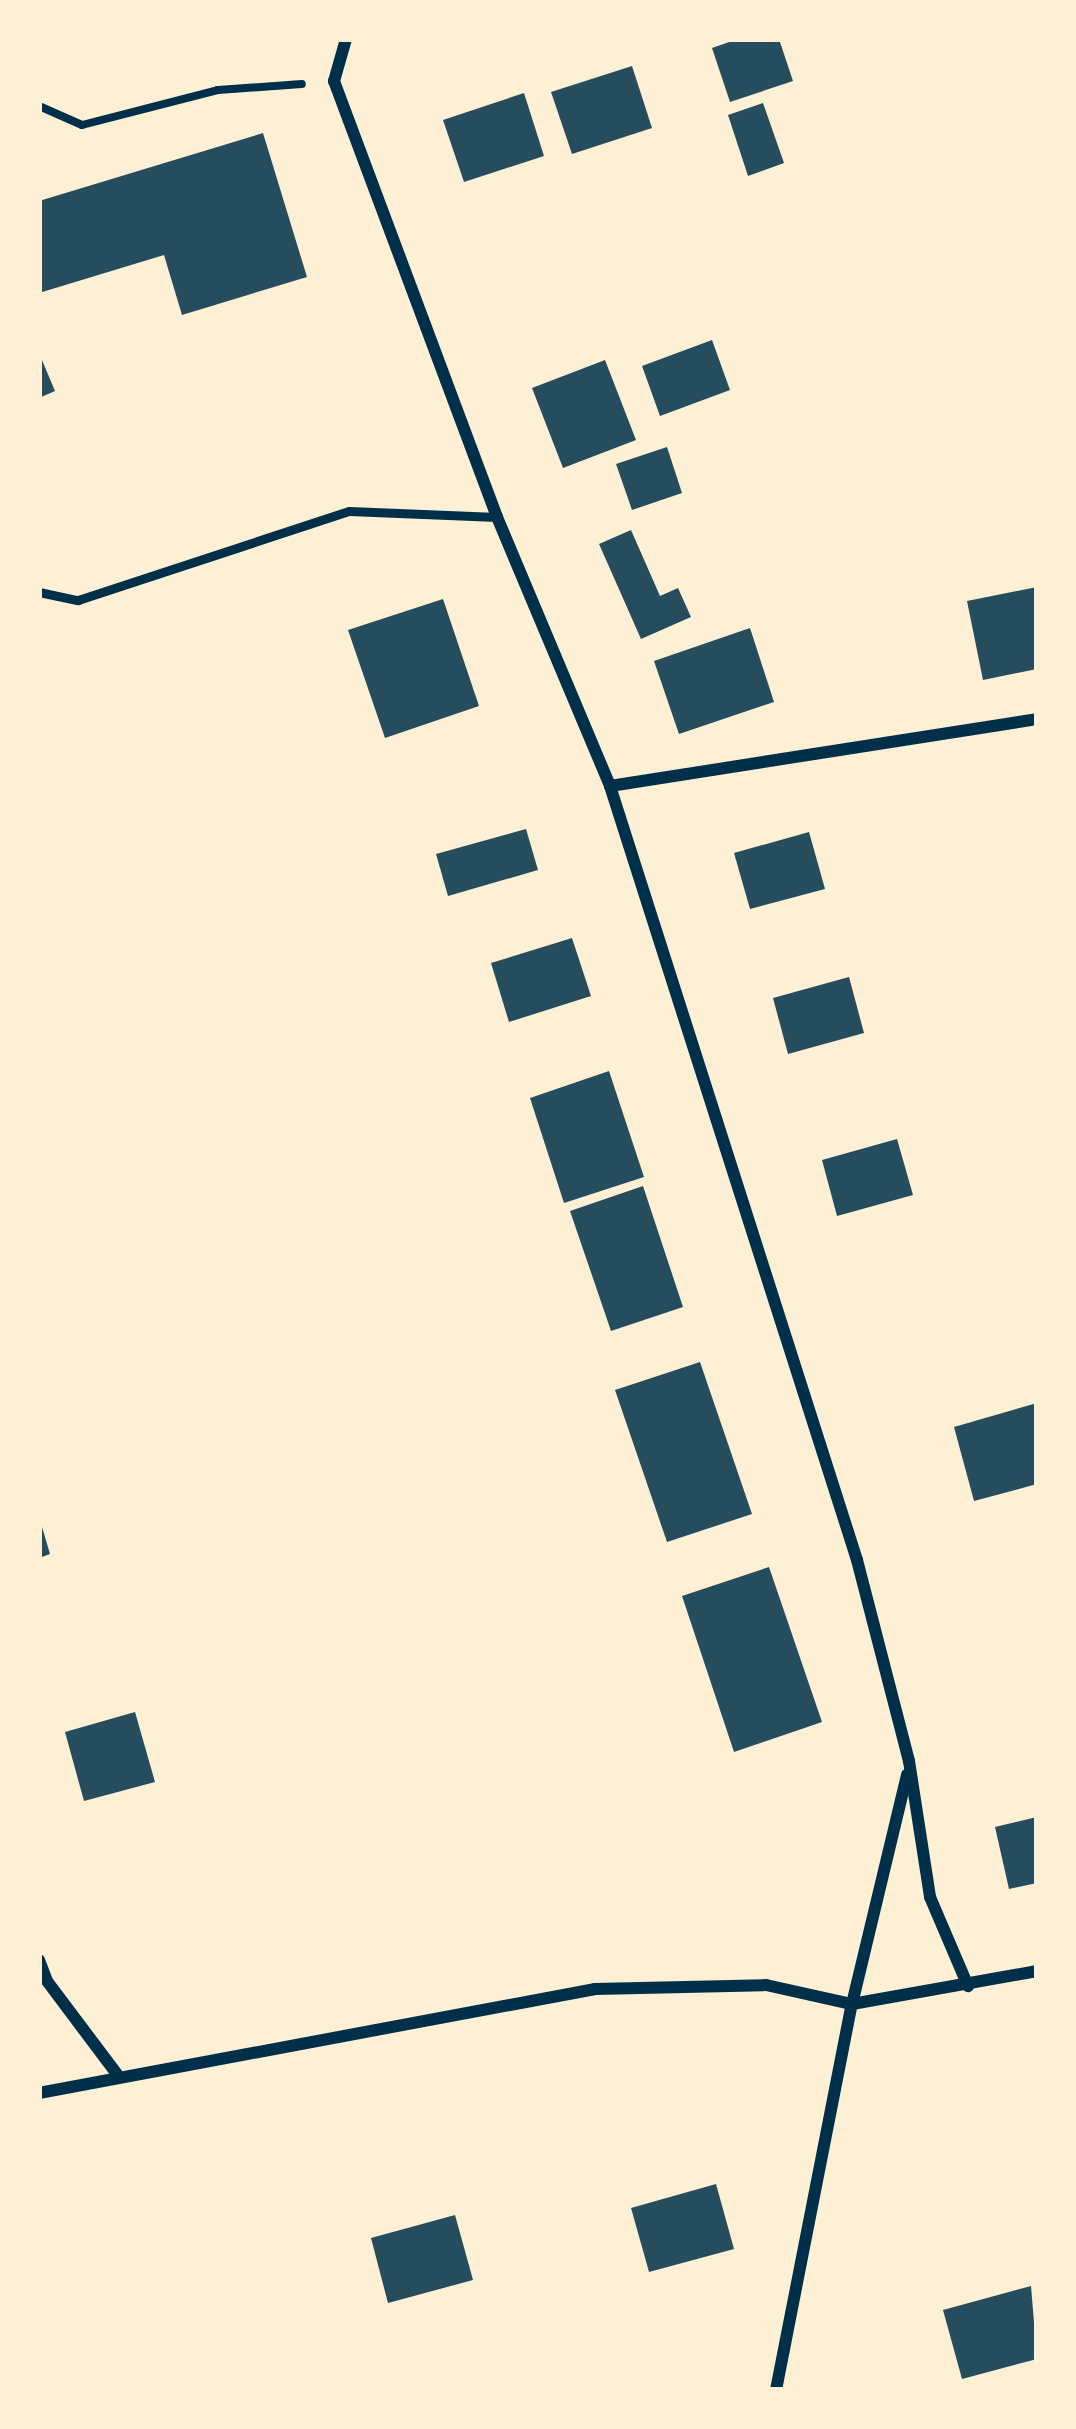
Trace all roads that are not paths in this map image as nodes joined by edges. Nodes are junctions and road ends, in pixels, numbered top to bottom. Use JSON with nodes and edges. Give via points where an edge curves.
{"nodes":[{"id":1,"x":346,"y":39,"type":"edge"},
{"id":2,"x":497,"y":517,"type":"junction"},
{"id":3,"x":39,"y":592,"type":"edge"},
{"id":4,"x":1037,"y":719,"type":"edge"},
{"id":5,"x":610,"y":786,"type":"junction"},
{"id":6,"x":909,"y":1761,"type":"junction"},
{"id":7,"x":39,"y":1960,"type":"edge"},
{"id":8,"x":1037,"y":1971,"type":"edge"},
{"id":9,"x":968,"y":1986,"type":"junction"},
{"id":10,"x":852,"y":2004,"type":"junction"},
{"id":11,"x":119,"y":2077,"type":"junction"},
{"id":12,"x":39,"y":2093,"type":"edge"},
{"id":13,"x":776,"y":2390,"type":"edge"}],
"edges":[{"from":1,"to":2,"type":"street","via":[[334,81]]},
{"from":2,"to":3,"type":"lane","via":[[349,511],[77,600]]},
{"from":2,"to":5,"type":"street"},
{"from":4,"to":5,"type":"street"},
{"from":5,"to":6,"type":"street","via":[[857,1560]]},
{"from":6,"to":9,"type":"street","via":[[931,1897]]},
{"from":6,"to":10,"type":"street"},
{"from":7,"to":11,"type":"street"},
{"from":8,"to":9,"type":"street"},
{"from":9,"to":10,"type":"street"},
{"from":10,"to":11,"type":"street","via":[[766,1985],[595,1989]]},
{"from":10,"to":13,"type":"street"},
{"from":11,"to":12,"type":"street"}]}
